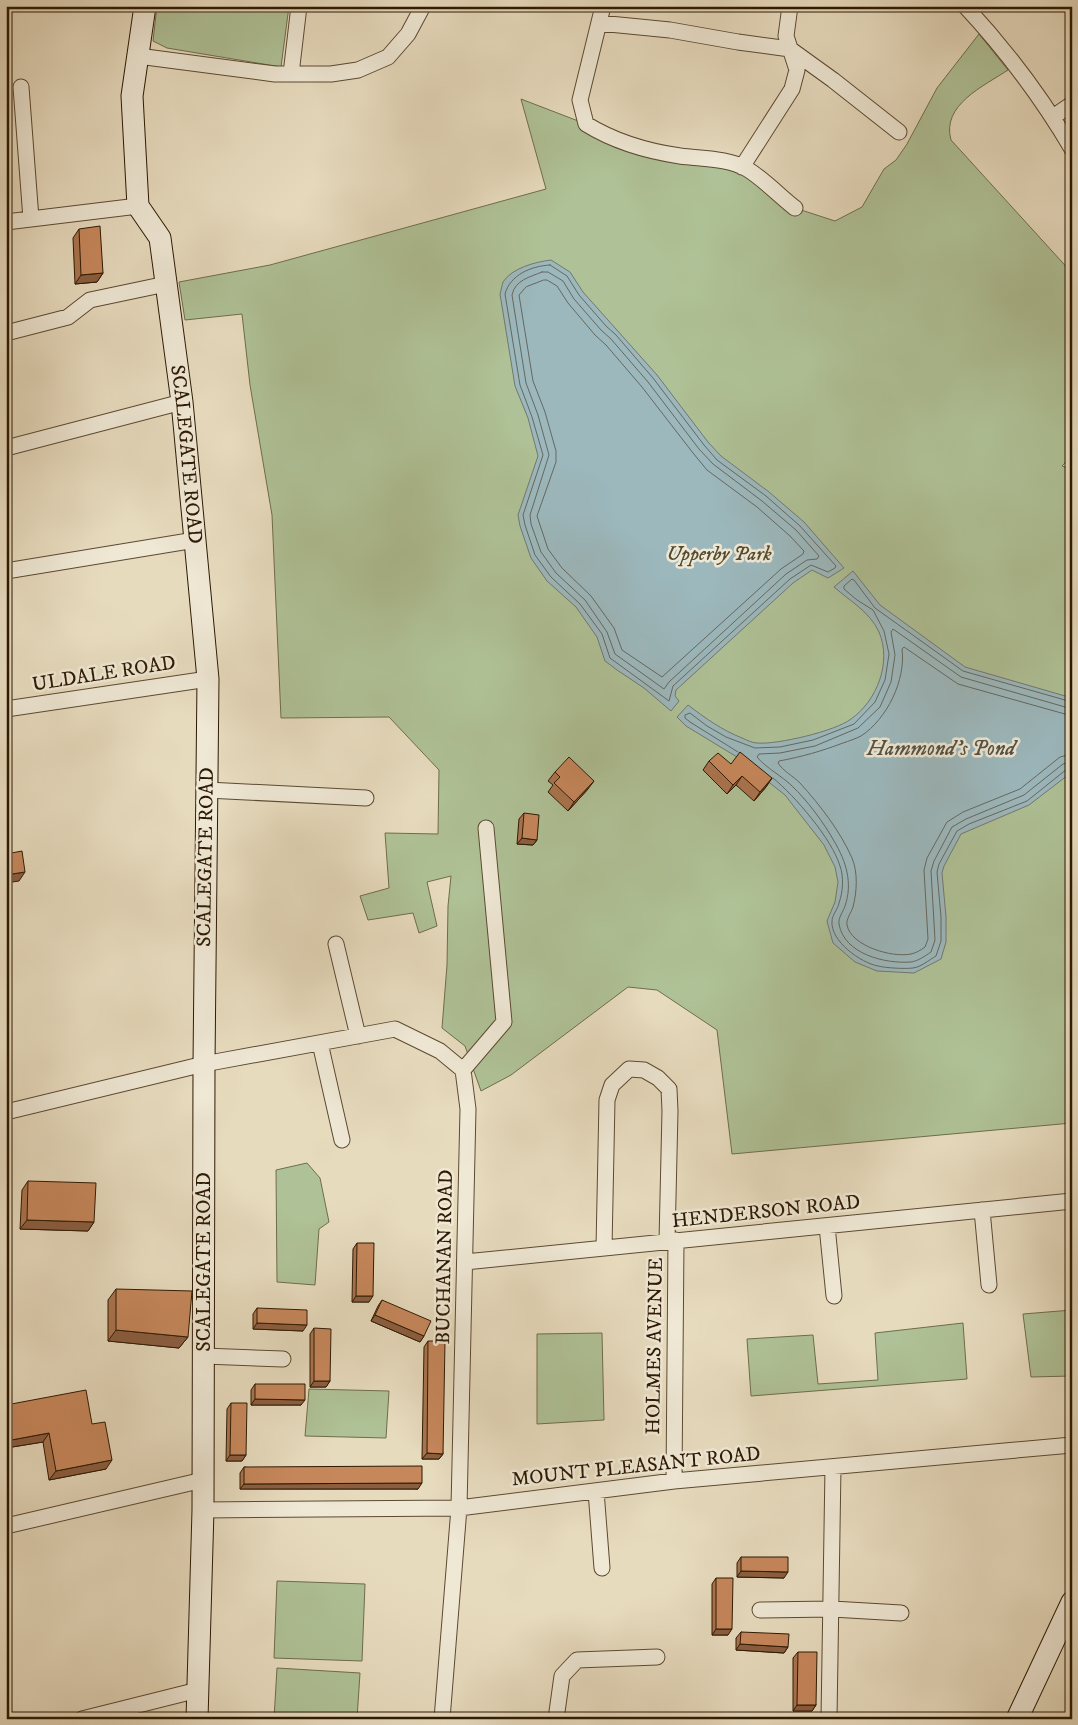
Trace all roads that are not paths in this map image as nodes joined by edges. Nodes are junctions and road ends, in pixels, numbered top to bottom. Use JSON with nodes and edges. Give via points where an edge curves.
{"nodes":[{"id":1,"x":145,"y":6,"type":"edge"},
{"id":2,"x":299,"y":6,"type":"edge"},
{"id":3,"x":423,"y":6,"type":"edge"},
{"id":4,"x":603,"y":6,"type":"edge"},
{"id":5,"x":790,"y":6,"type":"edge"},
{"id":6,"x":965,"y":6,"type":"edge"},
{"id":7,"x":599,"y":23,"type":"junction"},
{"id":8,"x":790,"y":49,"type":"junction"},
{"id":9,"x":138,"y":56,"type":"junction"},
{"id":10,"x":291,"y":74,"type":"junction"},
{"id":11,"x":21,"y":88,"type":"dead end"},
{"id":12,"x":1072,"y":104,"type":"edge"},
{"id":13,"x":1053,"y":117,"type":"junction"},
{"id":14,"x":898,"y":132,"type":"dead end"},
{"id":15,"x":1072,"y":149,"type":"edge"},
{"id":16,"x":742,"y":167,"type":"junction"},
{"id":17,"x":138,"y":206,"type":"junction"},
{"id":18,"x":794,"y":208,"type":"dead end"},
{"id":19,"x":31,"y":219,"type":"junction"},
{"id":20,"x":6,"y":222,"type":"edge"},
{"id":21,"x":166,"y":284,"type":"junction"},
{"id":22,"x":6,"y":333,"type":"edge"},
{"id":23,"x":182,"y":402,"type":"junction"},
{"id":24,"x":6,"y":448,"type":"edge"},
{"id":25,"x":195,"y":540,"type":"junction"},
{"id":26,"x":6,"y":571,"type":"edge"},
{"id":27,"x":208,"y":679,"type":"junction"},
{"id":28,"x":6,"y":710,"type":"edge"},
{"id":29,"x":207,"y":790,"type":"junction"},
{"id":30,"x":366,"y":798,"type":"dead end"},
{"id":31,"x":486,"y":828,"type":"dead end"},
{"id":32,"x":336,"y":944,"type":"dead end"},
{"id":33,"x":358,"y":1036,"type":"junction"},
{"id":34,"x":320,"y":1043,"type":"junction"},
{"id":35,"x":204,"y":1064,"type":"junction"},
{"id":36,"x":463,"y":1070,"type":"junction"},
{"id":37,"x":6,"y":1112,"type":"edge"},
{"id":38,"x":342,"y":1140,"type":"dead end"},
{"id":39,"x":1072,"y":1202,"type":"edge"},
{"id":40,"x":982,"y":1210,"type":"junction"},
{"id":41,"x":827,"y":1226,"type":"junction"},
{"id":42,"x":672,"y":1241,"type":"junction"},
{"id":43,"x":604,"y":1248,"type":"junction"},
{"id":44,"x":465,"y":1262,"type":"junction"},
{"id":45,"x":989,"y":1286,"type":"dead end"},
{"id":46,"x":834,"y":1296,"type":"dead end"},
{"id":47,"x":204,"y":1356,"type":"junction"},
{"id":48,"x":283,"y":1359,"type":"dead end"},
{"id":49,"x":1072,"y":1445,"type":"edge"},
{"id":50,"x":832,"y":1467,"type":"junction"},
{"id":51,"x":203,"y":1480,"type":"junction"},
{"id":52,"x":674,"y":1481,"type":"junction"},
{"id":53,"x":596,"y":1491,"type":"junction"},
{"id":54,"x":459,"y":1508,"type":"junction"},
{"id":55,"x":203,"y":1510,"type":"junction"},
{"id":56,"x":6,"y":1526,"type":"edge"},
{"id":57,"x":602,"y":1568,"type":"dead end"},
{"id":58,"x":1070,"y":1606,"type":"edge"},
{"id":59,"x":832,"y":1609,"type":"junction"},
{"id":60,"x":760,"y":1610,"type":"dead end"},
{"id":61,"x":901,"y":1613,"type":"dead end"},
{"id":62,"x":657,"y":1657,"type":"dead end"},
{"id":63,"x":198,"y":1690,"type":"junction"},
{"id":64,"x":82,"y":1719,"type":"edge"},
{"id":65,"x":197,"y":1719,"type":"edge"},
{"id":66,"x":442,"y":1719,"type":"edge"},
{"id":67,"x":556,"y":1719,"type":"edge"},
{"id":68,"x":829,"y":1719,"type":"edge"},
{"id":69,"x":1017,"y":1719,"type":"edge"}],
"edges":[{"from":1,"to":9,"type":"street"},
{"from":2,"to":10,"type":"street"},
{"from":3,"to":10,"type":"street","via":[[408,34],[388,56],[358,70]]},
{"from":4,"to":7,"type":"street"},
{"from":5,"to":8,"type":"street","via":[[786,36]]},
{"from":6,"to":13,"type":"street","via":[[989,32]]},
{"from":7,"to":8,"type":"street","via":[[670,30]]},
{"from":7,"to":16,"type":"street","via":[[580,100],[586,124],[636,148]]},
{"from":8,"to":14,"type":"street"},
{"from":8,"to":16,"type":"street","via":[[797,70],[792,89]]},
{"from":9,"to":10,"type":"street"},
{"from":9,"to":17,"type":"street","via":[[132,96]]},
{"from":11,"to":19,"type":"street"},
{"from":12,"to":13,"type":"street"},
{"from":13,"to":15,"type":"street"},
{"from":16,"to":18,"type":"street"},
{"from":17,"to":19,"type":"street"},
{"from":17,"to":21,"type":"street","name":"SCALEGATE ROAD","via":[[160,238]]},
{"from":19,"to":20,"type":"street"},
{"from":21,"to":22,"type":"street","via":[[90,300],[68,316]]},
{"from":21,"to":23,"type":"street","name":"SCALEGATE ROAD"},
{"from":23,"to":24,"type":"street"},
{"from":23,"to":25,"type":"street","name":"SCALEGATE ROAD"},
{"from":25,"to":26,"type":"street"},
{"from":25,"to":27,"type":"street","name":"SCALEGATE ROAD"},
{"from":27,"to":28,"type":"street","name":"ULDALE ROAD"},
{"from":27,"to":29,"type":"street","name":"SCALEGATE ROAD"},
{"from":29,"to":30,"type":"street"},
{"from":29,"to":35,"type":"street","name":"SCALEGATE ROAD"},
{"from":31,"to":36,"type":"street","via":[[504,1022]]},
{"from":32,"to":33,"type":"street"},
{"from":33,"to":34,"type":"street"},
{"from":33,"to":36,"type":"street","via":[[395,1030],[440,1051]]},
{"from":34,"to":35,"type":"street"},
{"from":34,"to":38,"type":"street"},
{"from":35,"to":37,"type":"street"},
{"from":35,"to":47,"type":"street","name":"SCALEGATE ROAD"},
{"from":36,"to":44,"type":"street","name":"BUCHANAN ROAD","via":[[468,1109]]},
{"from":39,"to":40,"type":"street","name":"HENDERSON ROAD"},
{"from":40,"to":41,"type":"street","name":"HENDERSON ROAD"},
{"from":40,"to":45,"type":"street"},
{"from":41,"to":42,"type":"street","name":"HENDERSON ROAD"},
{"from":41,"to":46,"type":"street"},
{"from":42,"to":43,"type":"street","name":"HENDERSON ROAD"},
{"from":42,"to":43,"type":"street","name":"HOLMES AVENUE","via":[[669,1089],[644,1070],[629,1069],[612,1085],[607,1100]]},
{"from":42,"to":52,"type":"street","name":"HOLMES AVENUE"},
{"from":43,"to":44,"type":"street","name":"HENDERSON ROAD"},
{"from":44,"to":54,"type":"street","name":"BUCHANAN ROAD"},
{"from":47,"to":48,"type":"street"},
{"from":47,"to":51,"type":"street","name":"SCALEGATE ROAD"},
{"from":49,"to":50,"type":"street","name":"MOUNT PLEASANT ROAD"},
{"from":50,"to":52,"type":"street","name":"MOUNT PLEASANT ROAD"},
{"from":50,"to":59,"type":"street"},
{"from":51,"to":55,"type":"street","name":"SCALEGATE ROAD"},
{"from":51,"to":56,"type":"street"},
{"from":52,"to":53,"type":"street","name":"MOUNT PLEASANT ROAD"},
{"from":53,"to":54,"type":"street","name":"MOUNT PLEASANT ROAD"},
{"from":53,"to":57,"type":"street"},
{"from":54,"to":55,"type":"street","name":"MOUNT PLEASANT ROAD"},
{"from":54,"to":66,"type":"street","name":"BUCHANAN ROAD"},
{"from":55,"to":63,"type":"street","name":"SCALEGATE ROAD"},
{"from":58,"to":69,"type":"street"},
{"from":59,"to":60,"type":"street"},
{"from":59,"to":61,"type":"street"},
{"from":59,"to":68,"type":"street"},
{"from":62,"to":67,"type":"street","via":[[577,1660],[562,1676]]},
{"from":63,"to":64,"type":"street"},
{"from":63,"to":65,"type":"street","name":"SCALEGATE ROAD"}]}
